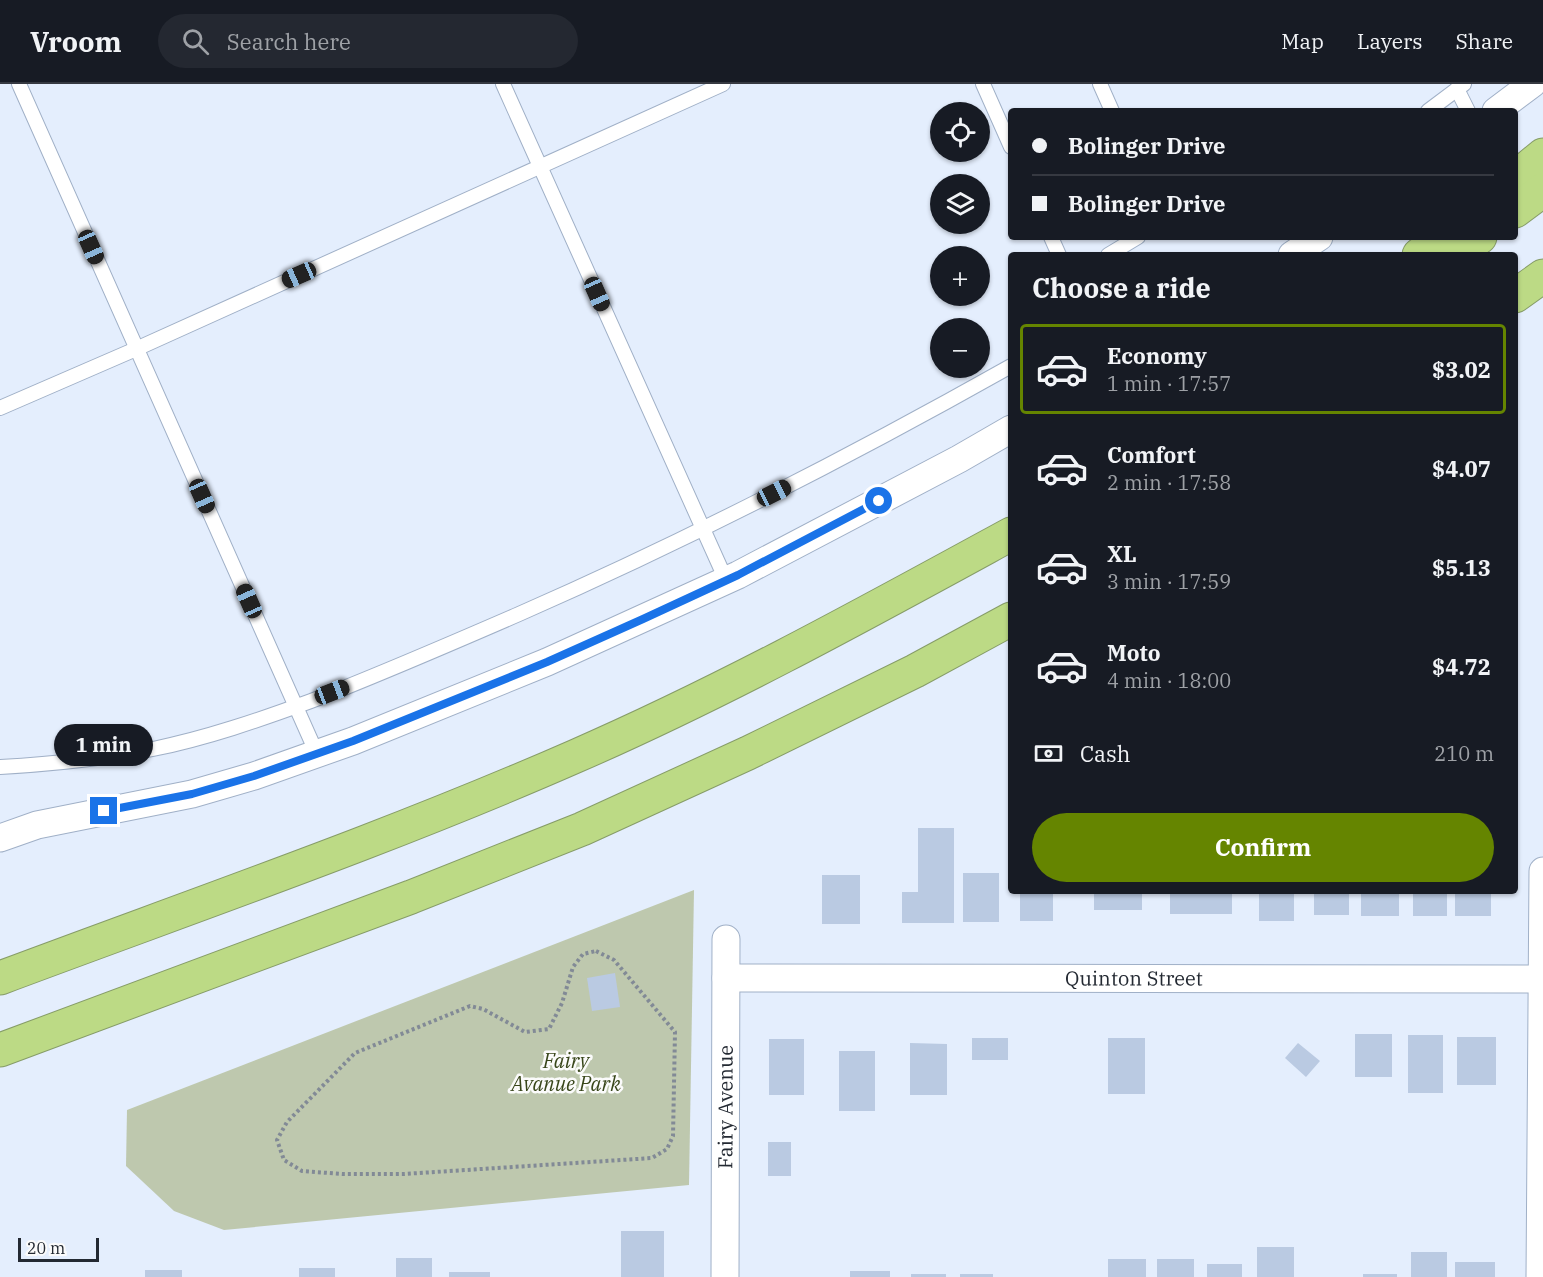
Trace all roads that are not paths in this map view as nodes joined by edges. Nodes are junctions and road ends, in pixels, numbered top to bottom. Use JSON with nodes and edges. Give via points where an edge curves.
{"nodes":[{"id":1,"x":19,"y":84,"type":"edge"},
{"id":2,"x":503,"y":84,"type":"edge"},
{"id":3,"x":723,"y":84,"type":"edge"},
{"id":4,"x":983,"y":84,"type":"edge"},
{"id":5,"x":1100,"y":84,"type":"edge"},
{"id":6,"x":1532,"y":84,"type":"edge"},
{"id":7,"x":1461,"y":87,"type":"edge"},
{"id":8,"x":1111,"y":108,"type":"edge"},
{"id":9,"x":1432,"y":108,"type":"edge"},
{"id":10,"x":1467,"y":108,"type":"edge"},
{"id":11,"x":1500,"y":108,"type":"edge"},
{"id":12,"x":1008,"y":140,"type":"edge"},
{"id":13,"x":1543,"y":155,"type":"edge"},
{"id":14,"x":540,"y":166,"type":"junction"},
{"id":15,"x":1518,"y":176,"type":"edge"},
{"id":16,"x":1543,"y":190,"type":"edge"},
{"id":17,"x":1518,"y":209,"type":"edge"},
{"id":18,"x":1133,"y":240,"type":"edge"},
{"id":19,"x":1314,"y":240,"type":"edge"},
{"id":20,"x":1438,"y":240,"type":"edge"},
{"id":21,"x":1476,"y":240,"type":"edge"},
{"id":22,"x":1113,"y":252,"type":"edge"},
{"id":23,"x":1296,"y":252,"type":"edge"},
{"id":24,"x":1423,"y":252,"type":"edge"},
{"id":25,"x":1459,"y":252,"type":"edge"},
{"id":26,"x":1543,"y":276,"type":"edge"},
{"id":27,"x":1518,"y":294,"type":"edge"},
{"id":28,"x":136,"y":349,"type":"junction"},
{"id":29,"x":1008,"y":368,"type":"edge"},
{"id":30,"x":0,"y":408,"type":"edge"},
{"id":31,"x":1008,"y":431,"type":"edge"},
{"id":32,"x":701,"y":528,"type":"junction"},
{"id":33,"x":1008,"y":536,"type":"edge"},
{"id":34,"x":726,"y":580,"type":"junction"},
{"id":35,"x":1008,"y":621,"type":"edge"},
{"id":36,"x":296,"y":706,"type":"junction"},
{"id":37,"x":317,"y":754,"type":"junction"},
{"id":38,"x":0,"y":767,"type":"edge"},
{"id":39,"x":0,"y":825,"type":"edge"},
{"id":40,"x":37,"y":825,"type":"junction"},
{"id":41,"x":0,"y":838,"type":"edge"},
{"id":42,"x":1543,"y":871,"type":"edge"},
{"id":43,"x":726,"y":939,"type":"dead end"},
{"id":44,"x":0,"y":978,"type":"edge"},
{"id":45,"x":726,"y":978,"type":"junction"},
{"id":46,"x":1542,"y":979,"type":"edge"},
{"id":47,"x":0,"y":1050,"type":"edge"},
{"id":48,"x":725,"y":1277,"type":"edge"},
{"id":49,"x":1540,"y":1277,"type":"edge"}],
"edges":[{"from":1,"to":28,"type":"lane"},
{"from":2,"to":14,"type":"lane"},
{"from":3,"to":14,"type":"lane"},
{"from":4,"to":12,"type":"lane"},
{"from":5,"to":8,"type":"lane"},
{"from":6,"to":11,"type":"street"},
{"from":7,"to":9,"type":"lane"},
{"from":7,"to":10,"type":"lane"},
{"from":13,"to":15,"type":"highway"},
{"from":14,"to":28,"type":"lane"},
{"from":14,"to":32,"type":"lane"},
{"from":16,"to":17,"type":"highway"},
{"from":18,"to":22,"type":"lane"},
{"from":19,"to":23,"type":"street"},
{"from":20,"to":24,"type":"highway"},
{"from":21,"to":25,"type":"highway"},
{"from":26,"to":27,"type":"highway"},
{"from":28,"to":30,"type":"lane"},
{"from":28,"to":36,"type":"lane"},
{"from":29,"to":32,"type":"lane","via":[[830,465]]},
{"from":31,"to":34,"type":"street"},
{"from":32,"to":34,"type":"lane"},
{"from":32,"to":36,"type":"lane","via":[[502,622]]},
{"from":33,"to":44,"type":"highway","via":[[783,658],[577,756],[462,804]]},
{"from":34,"to":37,"type":"street","via":[[547,662]]},
{"from":35,"to":47,"type":"highway","via":[[915,671],[582,830]]},
{"from":36,"to":37,"type":"lane"},
{"from":36,"to":38,"type":"lane","via":[[238,727],[154,749],[70,762]]},
{"from":37,"to":40,"type":"street","via":[[192,794]]},
{"from":39,"to":40,"type":"street"},
{"from":40,"to":41,"type":"street"},
{"from":42,"to":46,"type":"street"},
{"from":43,"to":45,"type":"street","name":"Fairy Avenue"},
{"from":45,"to":46,"type":"street","name":"Quinton Street"},
{"from":45,"to":48,"type":"street","name":"Fairy Avenue"},
{"from":46,"to":49,"type":"street"}]}
